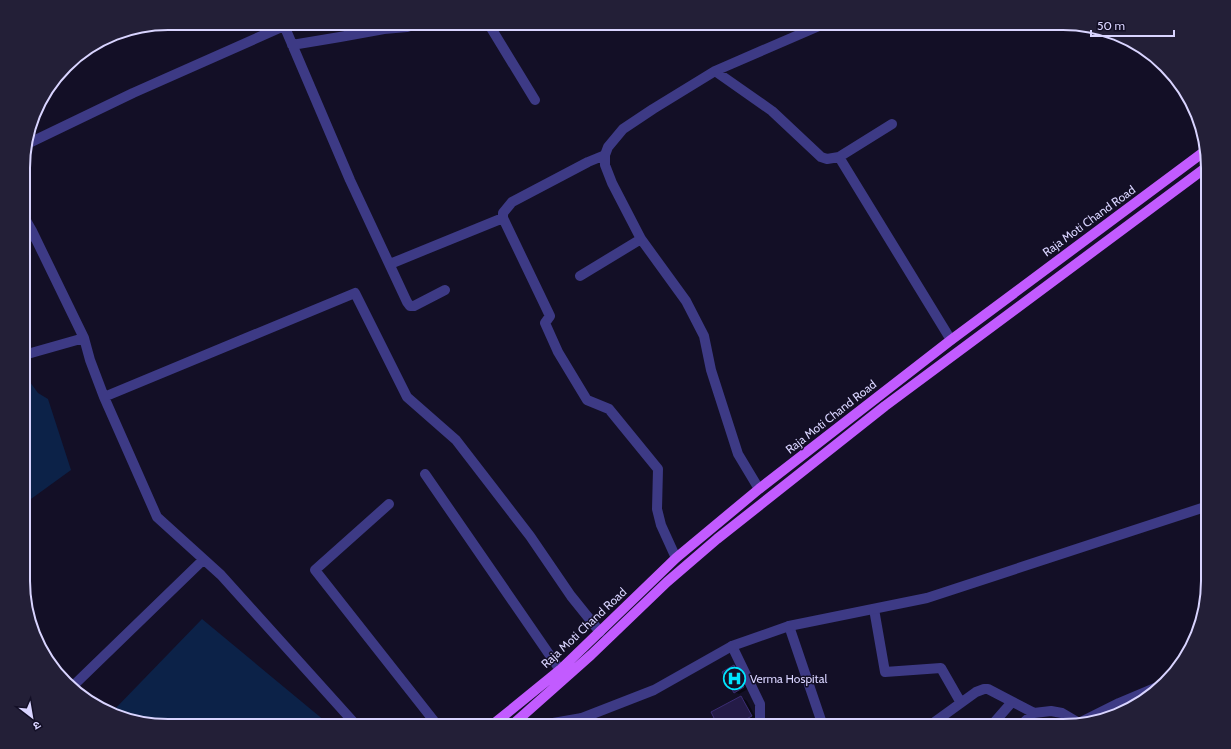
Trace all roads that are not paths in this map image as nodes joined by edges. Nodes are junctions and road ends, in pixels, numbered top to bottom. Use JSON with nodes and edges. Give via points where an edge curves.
{"nodes":[{"id":1,"x":270,"y":30,"type":"edge"},
{"id":2,"x":286,"y":30,"type":"edge"},
{"id":3,"x":374,"y":30,"type":"edge"},
{"id":4,"x":492,"y":30,"type":"edge"},
{"id":5,"x":810,"y":30,"type":"edge"},
{"id":6,"x":292,"y":45,"type":"junction"},
{"id":7,"x":715,"y":71,"type":"junction"},
{"id":8,"x":535,"y":100,"type":"dead end"},
{"id":9,"x":892,"y":124,"type":"dead end"},
{"id":10,"x":33,"y":141,"type":"edge"},
{"id":11,"x":605,"y":155,"type":"junction"},
{"id":12,"x":1200,"y":155,"type":"edge"},
{"id":13,"x":838,"y":157,"type":"junction"},
{"id":14,"x":1201,"y":171,"type":"edge"},
{"id":15,"x":503,"y":218,"type":"junction"},
{"id":16,"x":30,"y":228,"type":"edge"},
{"id":17,"x":32,"y":231,"type":"junction"},
{"id":18,"x":30,"y":234,"type":"edge"},
{"id":19,"x":641,"y":239,"type":"junction"},
{"id":20,"x":390,"y":264,"type":"junction"},
{"id":21,"x":580,"y":276,"type":"dead end"},
{"id":22,"x":445,"y":290,"type":"dead end"},
{"id":23,"x":84,"y":338,"type":"junction"},
{"id":24,"x":951,"y":340,"type":"junction"},
{"id":25,"x":30,"y":353,"type":"edge"},
{"id":26,"x":104,"y":397,"type":"junction"},
{"id":27,"x":425,"y":474,"type":"dead end"},
{"id":28,"x":759,"y":489,"type":"junction"},
{"id":29,"x":389,"y":504,"type":"dead end"},
{"id":30,"x":1201,"y":508,"type":"edge"},
{"id":31,"x":676,"y":558,"type":"junction"},
{"id":32,"x":203,"y":560,"type":"junction"},
{"id":33,"x":874,"y":609,"type":"junction"},
{"id":34,"x":789,"y":626,"type":"junction"},
{"id":35,"x":600,"y":632,"type":"junction"},
{"id":36,"x":732,"y":646,"type":"junction"},
{"id":37,"x":560,"y":670,"type":"junction"},
{"id":38,"x":76,"y":683,"type":"dead end"},
{"id":39,"x":1147,"y":691,"type":"edge"},
{"id":40,"x":1012,"y":702,"type":"junction"},
{"id":41,"x":961,"y":703,"type":"junction"},
{"id":42,"x":1034,"y":713,"type":"junction"},
{"id":43,"x":1094,"y":715,"type":"edge"},
{"id":44,"x":351,"y":719,"type":"edge"},
{"id":45,"x":432,"y":719,"type":"edge"},
{"id":46,"x":500,"y":719,"type":"edge"},
{"id":47,"x":520,"y":719,"type":"edge"},
{"id":48,"x":591,"y":719,"type":"edge"},
{"id":49,"x":760,"y":719,"type":"edge"},
{"id":50,"x":821,"y":719,"type":"edge"},
{"id":51,"x":939,"y":719,"type":"edge"},
{"id":52,"x":997,"y":719,"type":"edge"},
{"id":53,"x":1028,"y":719,"type":"edge"},
{"id":54,"x":1072,"y":719,"type":"edge"}],
"edges":[{"from":1,"to":10,"type":"street"},
{"from":2,"to":6,"type":"street"},
{"from":3,"to":6,"type":"street"},
{"from":4,"to":8,"type":"street"},
{"from":5,"to":7,"type":"street"},
{"from":6,"to":20,"type":"street","via":[[350,180]]},
{"from":7,"to":11,"type":"street","via":[[623,130],[608,147]]},
{"from":7,"to":13,"type":"street","via":[[772,111],[821,157]]},
{"from":9,"to":13,"type":"street"},
{"from":11,"to":15,"type":"street","via":[[512,202],[503,213]]},
{"from":11,"to":19,"type":"street","via":[[605,165],[612,183]]},
{"from":12,"to":24,"type":"main road","name":"Raja Moti Chand Road"},
{"from":13,"to":24,"type":"street"},
{"from":14,"to":47,"type":"main road","via":[[885,406],[717,539]]},
{"from":15,"to":20,"type":"street"},
{"from":15,"to":31,"type":"street","via":[[550,316],[545,324],[558,352],[588,400],[609,409],[658,470],[657,509],[661,525]]},
{"from":16,"to":17,"type":"street"},
{"from":17,"to":18,"type":"street"},
{"from":17,"to":23,"type":"street"},
{"from":19,"to":21,"type":"street"},
{"from":19,"to":28,"type":"street","via":[[686,301],[704,336],[711,370],[738,454]]},
{"from":20,"to":22,"type":"street","via":[[410,306]]},
{"from":23,"to":25,"type":"street"},
{"from":23,"to":26,"type":"street"},
{"from":24,"to":28,"type":"main road","name":"Raja Moti Chand Road"},
{"from":26,"to":32,"type":"street","via":[[157,517]]},
{"from":26,"to":35,"type":"street","via":[[355,293],[407,397],[456,440]]},
{"from":27,"to":37,"type":"street"},
{"from":28,"to":31,"type":"main road","name":"Raja Moti Chand Road"},
{"from":29,"to":45,"type":"street","via":[[315,570]]},
{"from":30,"to":33,"type":"street","via":[[927,598]]},
{"from":31,"to":35,"type":"main road","name":"Raja Moti Chand Road"},
{"from":32,"to":38,"type":"street"},
{"from":32,"to":44,"type":"street","via":[[221,575]]},
{"from":33,"to":34,"type":"street"},
{"from":33,"to":41,"type":"street","via":[[885,672],[941,668]]},
{"from":34,"to":36,"type":"street"},
{"from":34,"to":50,"type":"street"},
{"from":35,"to":37,"type":"main road","name":"Raja Moti Chand Road"},
{"from":36,"to":48,"type":"street","via":[[654,690]]},
{"from":36,"to":49,"type":"street","via":[[760,704]]},
{"from":37,"to":46,"type":"main road","name":"Raja Moti Chand Road"},
{"from":39,"to":43,"type":"street"},
{"from":40,"to":41,"type":"street","via":[[984,689]]},
{"from":40,"to":42,"type":"street"},
{"from":40,"to":52,"type":"street"},
{"from":41,"to":51,"type":"street"},
{"from":42,"to":53,"type":"street"},
{"from":42,"to":54,"type":"street","via":[[1051,711],[1062,713]]}]}
